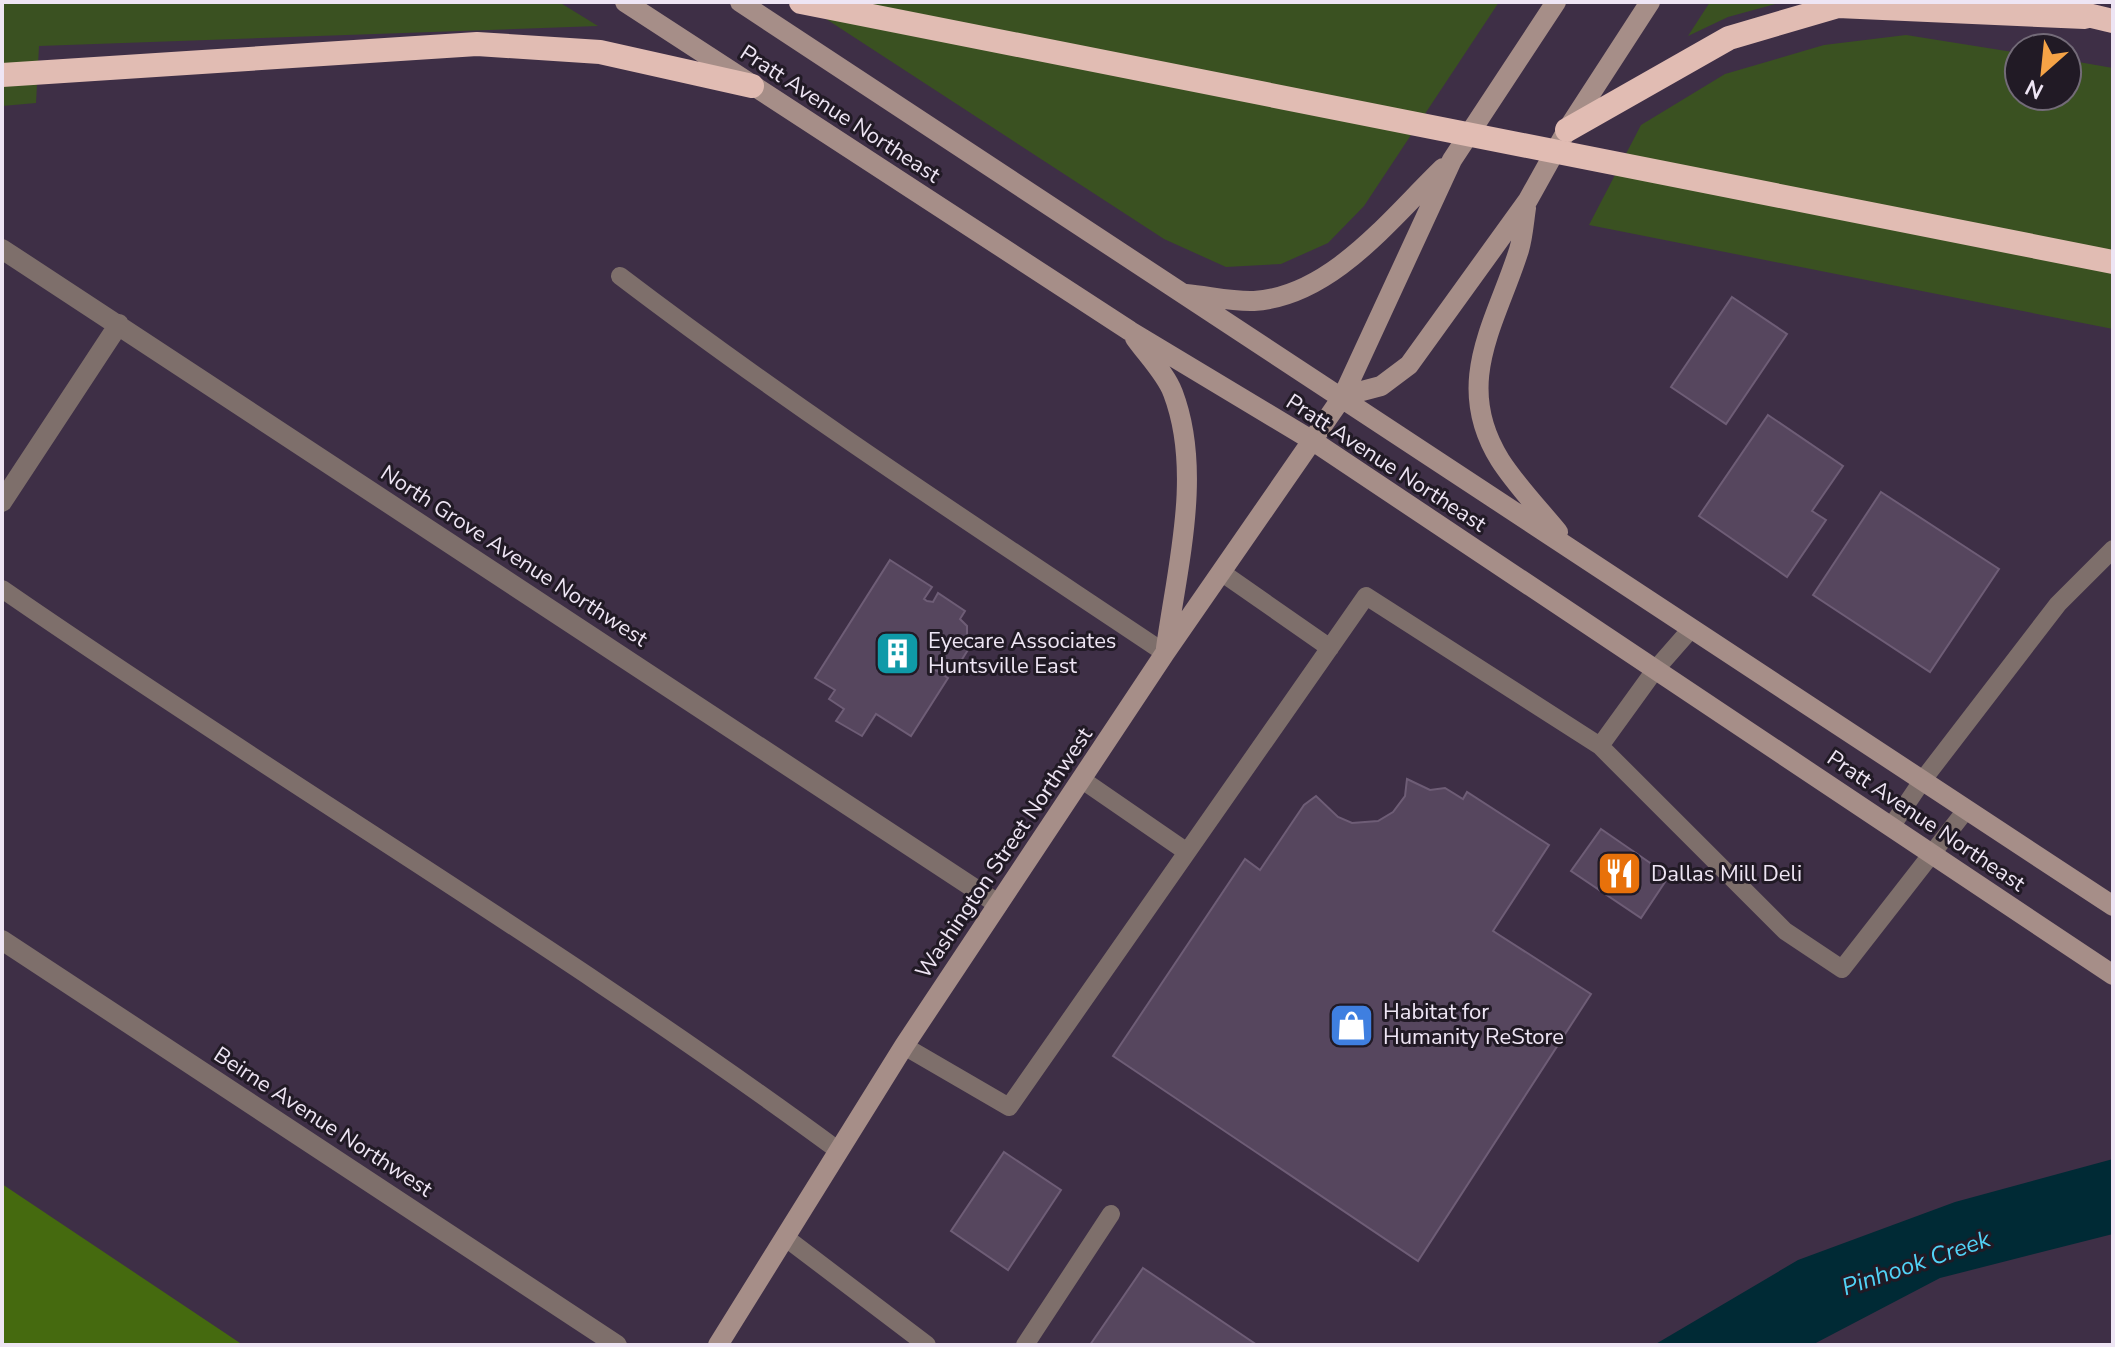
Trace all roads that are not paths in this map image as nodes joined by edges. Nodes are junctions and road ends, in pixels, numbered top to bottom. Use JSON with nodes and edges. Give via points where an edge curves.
{"nodes":[{"id":1,"x":625,"y":2,"type":"edge"},
{"id":2,"x":740,"y":2,"type":"edge"},
{"id":3,"x":801,"y":2,"type":"edge"},
{"id":4,"x":1556,"y":2,"type":"edge"},
{"id":5,"x":1650,"y":2,"type":"edge"},
{"id":6,"x":2051,"y":2,"type":"edge"},
{"id":7,"x":2085,"y":17,"type":"junction"},
{"id":8,"x":2113,"y":21,"type":"edge"},
{"id":9,"x":2,"y":75,"type":"edge"},
{"id":10,"x":752,"y":86,"type":"junction"},
{"id":11,"x":1567,"y":130,"type":"junction"},
{"id":12,"x":1452,"y":160,"type":"junction"},
{"id":13,"x":1528,"y":200,"type":"junction"},
{"id":14,"x":2,"y":249,"type":"edge"},
{"id":15,"x":2113,"y":262,"type":"edge"},
{"id":16,"x":620,"y":276,"type":"dead end"},
{"id":17,"x":1185,"y":294,"type":"junction"},
{"id":18,"x":119,"y":324,"type":"junction"},
{"id":19,"x":1130,"y":331,"type":"junction"},
{"id":20,"x":1343,"y":396,"type":"junction"},
{"id":21,"x":1313,"y":441,"type":"junction"},
{"id":22,"x":2,"y":502,"type":"edge"},
{"id":23,"x":1570,"y":548,"type":"junction"},
{"id":24,"x":2113,"y":549,"type":"edge"},
{"id":25,"x":1221,"y":572,"type":"junction"},
{"id":26,"x":2,"y":589,"type":"edge"},
{"id":27,"x":1691,"y":629,"type":"junction"},
{"id":28,"x":1330,"y":648,"type":"junction"},
{"id":29,"x":1165,"y":653,"type":"junction"},
{"id":30,"x":1655,"y":670,"type":"junction"},
{"id":31,"x":1600,"y":746,"type":"junction"},
{"id":32,"x":1081,"y":779,"type":"junction"},
{"id":33,"x":1922,"y":781,"type":"junction"},
{"id":34,"x":1966,"y":810,"type":"junction"},
{"id":35,"x":1891,"y":827,"type":"junction"},
{"id":36,"x":1187,"y":852,"type":"junction"},
{"id":37,"x":1931,"y":854,"type":"junction"},
{"id":38,"x":998,"y":904,"type":"junction"},
{"id":39,"x":2113,"y":906,"type":"edge"},
{"id":40,"x":2,"y":940,"type":"edge"},
{"id":41,"x":2113,"y":975,"type":"edge"},
{"id":42,"x":904,"y":1046,"type":"junction"},
{"id":43,"x":839,"y":1151,"type":"junction"},
{"id":44,"x":1111,"y":1214,"type":"dead end"},
{"id":45,"x":786,"y":1238,"type":"junction"},
{"id":46,"x":617,"y":1345,"type":"edge"},
{"id":47,"x":718,"y":1345,"type":"edge"},
{"id":48,"x":927,"y":1345,"type":"edge"},
{"id":49,"x":1025,"y":1345,"type":"edge"}],
"edges":[{"from":1,"to":10,"type":"main road","name":"Pratt Avenue Northeast"},
{"from":2,"to":17,"type":"main road","name":"Pratt Avenue Northeast"},
{"from":3,"to":15,"type":"highway","bridge":true},
{"from":4,"to":12,"type":"main road","name":"Washington Street Northwest"},
{"from":5,"to":11,"type":"main road"},
{"from":6,"to":7,"type":"highway"},
{"from":7,"to":8,"type":"highway"},
{"from":7,"to":11,"type":"highway","via":[[1838,6],[1729,38]]},
{"from":9,"to":10,"type":"highway","via":[[477,44],[600,52]]},
{"from":10,"to":19,"type":"main road","name":"Pratt Avenue Northeast"},
{"from":11,"to":13,"type":"main road"},
{"from":12,"to":17,"type":"main road","via":[[1320,280],[1254,301]]},
{"from":12,"to":20,"type":"main road","name":"Washington Street Northwest"},
{"from":13,"to":20,"type":"main road","via":[[1409,365],[1381,386]]},
{"from":13,"to":23,"type":"main road","via":[[1519,249],[1484,344],[1478,387],[1499,459]]},
{"from":14,"to":18,"type":"street","name":"North Grove Avenue Northwest"},
{"from":16,"to":29,"type":"lane","via":[[870,455]]},
{"from":17,"to":20,"type":"main road","name":"Pratt Avenue Northeast"},
{"from":18,"to":22,"type":"street"},
{"from":18,"to":38,"type":"street","name":"North Grove Avenue Northwest"},
{"from":19,"to":21,"type":"main road","name":"Pratt Avenue Northeast"},
{"from":19,"to":29,"type":"main road","via":[[1172,392],[1184,443],[1185,514]]},
{"from":20,"to":21,"type":"main road","name":"Washington Street Northwest"},
{"from":20,"to":23,"type":"main road","name":"Pratt Avenue Northeast"},
{"from":21,"to":25,"type":"main road","name":"Washington Street Northwest"},
{"from":21,"to":30,"type":"main road","name":"Pratt Avenue Northeast"},
{"from":23,"to":27,"type":"main road","name":"Pratt Avenue Northeast"},
{"from":24,"to":33,"type":"lane","via":[[2058,604]]},
{"from":25,"to":28,"type":"lane"},
{"from":25,"to":29,"type":"main road","name":"Washington Street Northwest"},
{"from":26,"to":43,"type":"lane","via":[[169,705],[732,1073]]},
{"from":27,"to":30,"type":"lane"},
{"from":27,"to":33,"type":"main road","name":"Pratt Avenue Northeast"},
{"from":28,"to":31,"type":"lane","via":[[1366,596]]},
{"from":28,"to":36,"type":"lane"},
{"from":29,"to":32,"type":"main road","name":"Washington Street Northwest"},
{"from":30,"to":31,"type":"lane"},
{"from":30,"to":35,"type":"main road","name":"Pratt Avenue Northeast"},
{"from":31,"to":37,"type":"lane","via":[[1785,931],[1842,969]]},
{"from":32,"to":36,"type":"lane"},
{"from":32,"to":38,"type":"main road","name":"Washington Street Northwest"},
{"from":33,"to":34,"type":"main road","name":"Pratt Avenue Northeast"},
{"from":33,"to":35,"type":"lane"},
{"from":34,"to":37,"type":"lane"},
{"from":34,"to":39,"type":"main road","name":"Pratt Avenue Northeast"},
{"from":35,"to":37,"type":"main road","name":"Pratt Avenue Northeast"},
{"from":36,"to":42,"type":"lane","via":[[1009,1107]]},
{"from":37,"to":41,"type":"main road","name":"Pratt Avenue Northeast"},
{"from":38,"to":42,"type":"main road","name":"Washington Street Northwest"},
{"from":40,"to":46,"type":"street","name":"Beirne Avenue Northwest"},
{"from":42,"to":43,"type":"main road","name":"Washington Street Northwest"},
{"from":43,"to":45,"type":"main road","name":"Washington Street Northwest"},
{"from":44,"to":49,"type":"lane"},
{"from":45,"to":47,"type":"main road","name":"Washington Street Northwest"},
{"from":45,"to":48,"type":"lane"}]}
